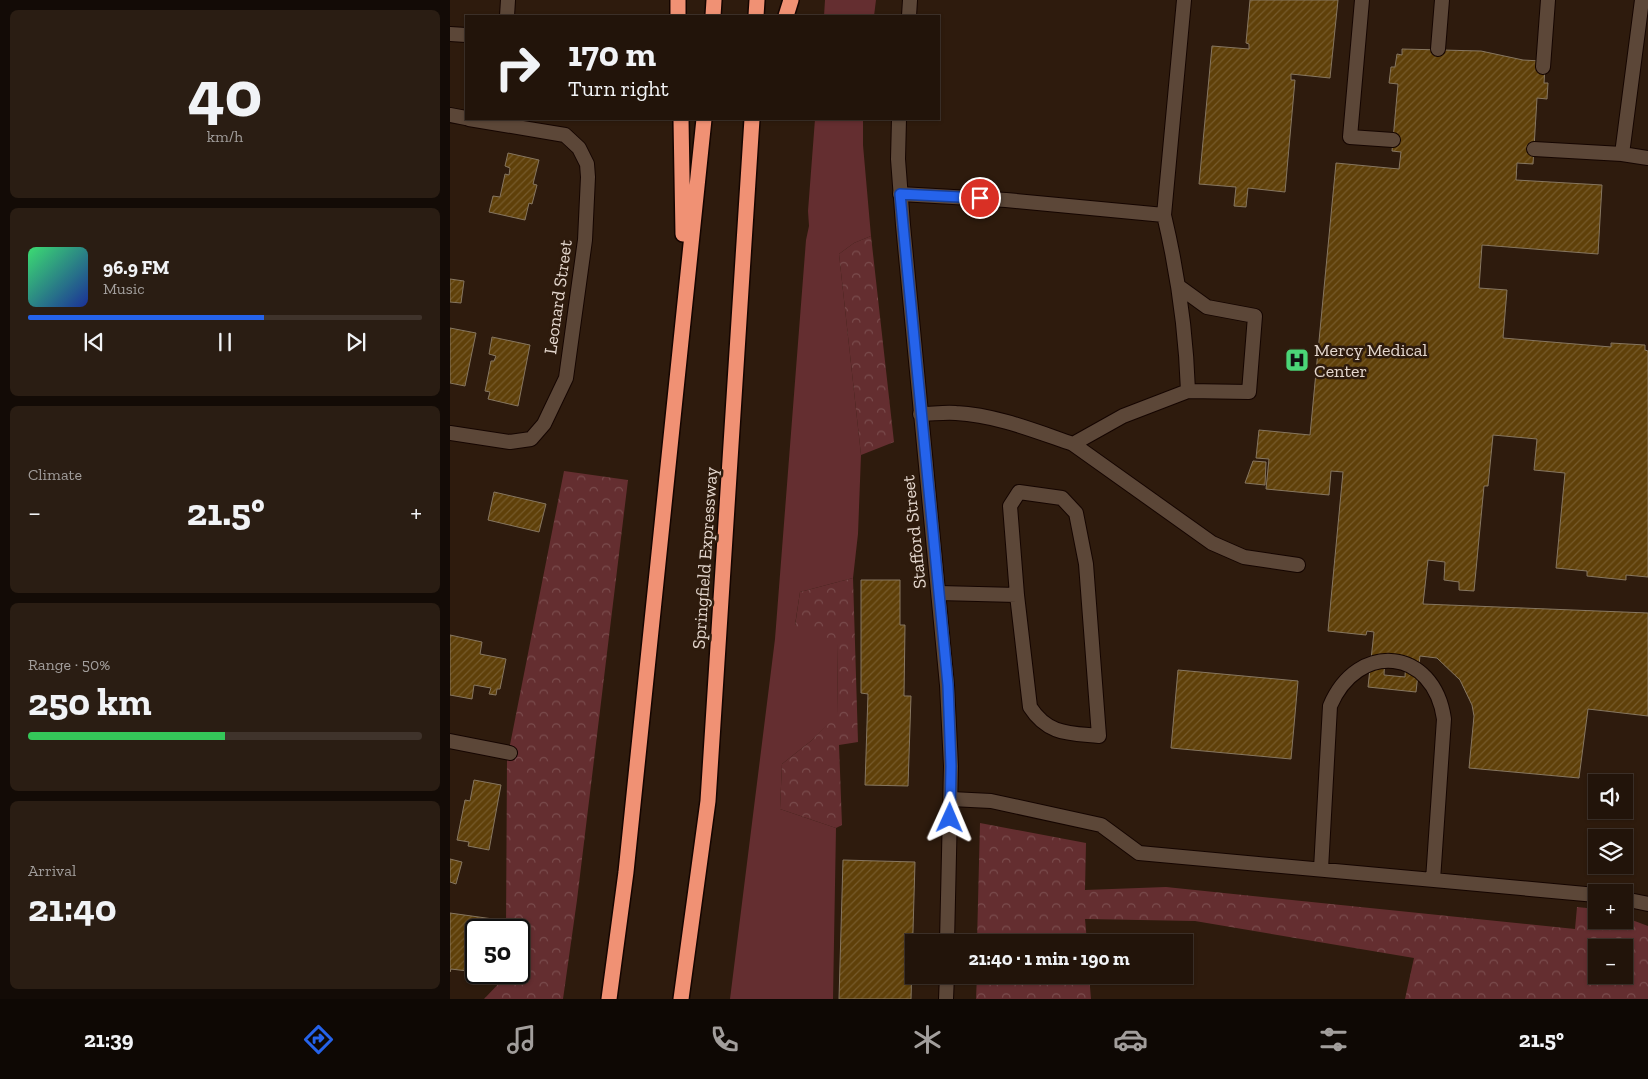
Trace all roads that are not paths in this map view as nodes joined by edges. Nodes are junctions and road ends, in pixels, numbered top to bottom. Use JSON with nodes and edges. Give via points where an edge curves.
{"nodes":[{"id":1,"x":508,"y":0,"type":"edge"},
{"id":2,"x":678,"y":0,"type":"edge"},
{"id":3,"x":714,"y":0,"type":"edge"},
{"id":4,"x":757,"y":0,"type":"edge"},
{"id":5,"x":791,"y":0,"type":"edge"},
{"id":6,"x":910,"y":0,"type":"edge"},
{"id":7,"x":1184,"y":0,"type":"edge"},
{"id":8,"x":1362,"y":0,"type":"edge"},
{"id":9,"x":1442,"y":0,"type":"edge"},
{"id":10,"x":1548,"y":0,"type":"edge"},
{"id":11,"x":1642,"y":0,"type":"edge"},
{"id":12,"x":507,"y":15,"type":"edge"},
{"id":13,"x":678,"y":15,"type":"edge"},
{"id":14,"x":713,"y":15,"type":"edge"},
{"id":15,"x":756,"y":15,"type":"edge"},
{"id":16,"x":786,"y":15,"type":"edge"},
{"id":17,"x":909,"y":15,"type":"edge"},
{"id":18,"x":450,"y":34,"type":"edge"},
{"id":19,"x":465,"y":35,"type":"edge"},
{"id":20,"x":1438,"y":49,"type":"dead end"},
{"id":21,"x":1543,"y":67,"type":"dead end"},
{"id":22,"x":450,"y":115,"type":"edge"},
{"id":23,"x":465,"y":118,"type":"edge"},
{"id":24,"x":488,"y":120,"type":"edge"},
{"id":25,"x":680,"y":120,"type":"edge"},
{"id":26,"x":704,"y":120,"type":"edge"},
{"id":27,"x":752,"y":120,"type":"edge"},
{"id":28,"x":899,"y":120,"type":"edge"},
{"id":29,"x":508,"y":122,"type":"edge"},
{"id":30,"x":1393,"y":140,"type":"dead end"},
{"id":31,"x":1534,"y":149,"type":"dead end"},
{"id":32,"x":1622,"y":154,"type":"junction"},
{"id":33,"x":1648,"y":158,"type":"edge"},
{"id":34,"x":900,"y":194,"type":"junction"},
{"id":35,"x":1164,"y":215,"type":"junction"},
{"id":36,"x":1178,"y":286,"type":"junction"},
{"id":37,"x":684,"y":295,"type":"junction"},
{"id":38,"x":1188,"y":391,"type":"junction"},
{"id":39,"x":920,"y":414,"type":"junction"},
{"id":40,"x":450,"y":433,"type":"edge"},
{"id":41,"x":1073,"y":444,"type":"junction"},
{"id":42,"x":1298,"y":565,"type":"dead end"},
{"id":43,"x":939,"y":593,"type":"junction"},
{"id":44,"x":1017,"y":595,"type":"junction"},
{"id":45,"x":450,"y":741,"type":"edge"},
{"id":46,"x":510,"y":753,"type":"dead end"},
{"id":47,"x":951,"y":799,"type":"junction"},
{"id":48,"x":1321,"y":869,"type":"junction"},
{"id":49,"x":1433,"y":880,"type":"junction"},
{"id":50,"x":1588,"y":894,"type":"edge"},
{"id":51,"x":1633,"y":901,"type":"edge"},
{"id":52,"x":1648,"y":904,"type":"edge"},
{"id":53,"x":947,"y":934,"type":"edge"},
{"id":54,"x":946,"y":984,"type":"edge"},
{"id":55,"x":609,"y":999,"type":"edge"},
{"id":56,"x":681,"y":999,"type":"edge"},
{"id":57,"x":946,"y":999,"type":"edge"}],
"edges":[{"from":1,"to":12,"type":"main road"},
{"from":2,"to":13,"type":"highway"},
{"from":3,"to":14,"type":"highway"},
{"from":4,"to":15,"type":"highway"},
{"from":5,"to":16,"type":"highway"},
{"from":6,"to":17,"type":"main road"},
{"from":7,"to":35,"type":"main road"},
{"from":8,"to":30,"type":"main road","via":[[1350,137]]},
{"from":9,"to":20,"type":"main road"},
{"from":10,"to":21,"type":"main road"},
{"from":11,"to":32,"type":"main road"},
{"from":18,"to":19,"type":"main road"},
{"from":22,"to":23,"type":"main road","name":"Leonard Street"},
{"from":24,"to":29,"type":"main road","name":"Leonard Street"},
{"from":25,"to":37,"type":"highway"},
{"from":26,"to":37,"type":"highway"},
{"from":27,"to":56,"type":"highway","name":"Springfield Expressway","via":[[708,801]]},
{"from":28,"to":34,"type":"main road","name":"Stafford Street"},
{"from":29,"to":40,"type":"main road","name":"Leonard Street","via":[[565,135],[587,164],[585,240],[566,378],[544,424],[531,439],[510,442]]},
{"from":31,"to":32,"type":"main road"},
{"from":32,"to":33,"type":"main road"},
{"from":34,"to":35,"type":"main road"},
{"from":34,"to":39,"type":"main road","name":"Stafford Street"},
{"from":35,"to":36,"type":"main road"},
{"from":36,"to":38,"type":"main road","via":[[1186,340]]},
{"from":36,"to":38,"type":"main road","via":[[1207,307],[1255,316],[1249,392]]},
{"from":37,"to":55,"type":"highway","via":[[629,843]]},
{"from":38,"to":41,"type":"main road","via":[[1123,416]]},
{"from":39,"to":41,"type":"main road","via":[[984,416]]},
{"from":39,"to":43,"type":"main road","name":"Stafford Street"},
{"from":41,"to":42,"type":"main road","via":[[1212,544],[1244,557]]},
{"from":43,"to":44,"type":"main road"},
{"from":43,"to":47,"type":"main road","name":"Stafford Street","via":[[950,729]]},
{"from":44,"to":44,"type":"main road","via":[[1010,506],[1019,492],[1062,498],[1076,513],[1086,564],[1099,736],[1056,731],[1038,718],[1030,707]]},
{"from":45,"to":46,"type":"main road"},
{"from":47,"to":48,"type":"main road","via":[[991,801],[1101,825],[1139,853]]},
{"from":47,"to":53,"type":"main road","name":"Stafford Street"},
{"from":48,"to":49,"type":"main road"},
{"from":48,"to":49,"type":"main road","via":[[1330,706],[1338,688],[1350,674],[1366,665],[1384,661],[1402,663],[1419,671],[1441,700],[1444,719]]},
{"from":49,"to":50,"type":"main road"},
{"from":51,"to":52,"type":"main road"},
{"from":54,"to":57,"type":"main road"}]}
